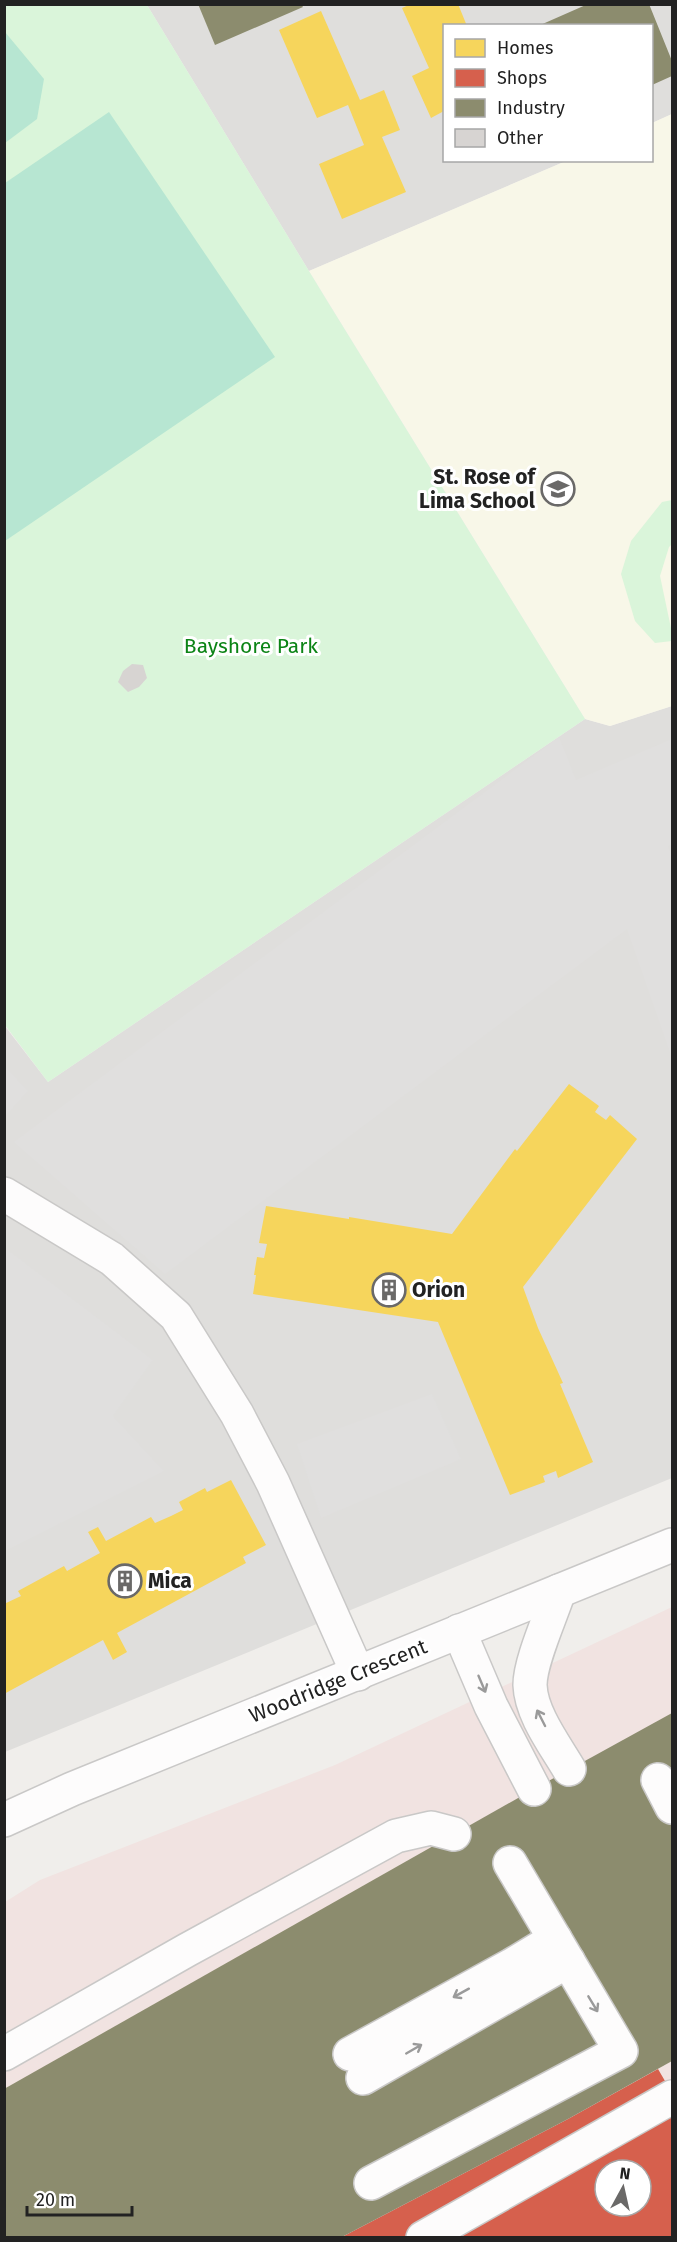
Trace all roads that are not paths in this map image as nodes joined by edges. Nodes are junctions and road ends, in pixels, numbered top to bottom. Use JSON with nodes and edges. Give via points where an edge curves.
{"nodes":[{"id":1,"x":4,"y":1194,"type":"edge"},
{"id":2,"x":672,"y":1545,"type":"edge"},
{"id":3,"x":559,"y":1591,"type":"junction"},
{"id":4,"x":459,"y":1631,"type":"junction"},
{"id":5,"x":358,"y":1674,"type":"junction"},
{"id":6,"x":569,"y":1769,"type":"dead end"},
{"id":7,"x":534,"y":1788,"type":"dead end"},
{"id":8,"x":4,"y":1820,"type":"edge"},
{"id":9,"x":454,"y":1834,"type":"dead end"},
{"id":10,"x":510,"y":1863,"type":"dead end"},
{"id":11,"x":561,"y":1950,"type":"junction"},
{"id":12,"x":4,"y":2054,"type":"edge"},
{"id":13,"x":357,"y":2066,"type":"dead end"},
{"id":14,"x":672,"y":2097,"type":"edge"},
{"id":15,"x":371,"y":2183,"type":"dead end"},
{"id":16,"x":423,"y":2238,"type":"edge"}],
"edges":[{"from":1,"to":5,"type":"street","via":[[112,1259],[176,1316],[237,1414],[273,1483]]},
{"from":2,"to":3,"type":"street","name":"Woodridge Crescent"},
{"from":3,"to":4,"type":"street","name":"Woodridge Crescent"},
{"from":6,"to":3,"type":"street","one_way":true,"via":[[537,1712],[530,1687],[532,1668]]},
{"from":4,"to":5,"type":"street","name":"Woodridge Crescent"},
{"from":4,"to":7,"type":"street","one_way":true,"via":[[491,1706]]},
{"from":5,"to":8,"type":"street","name":"Woodridge Crescent"},
{"from":9,"to":12,"type":"street","via":[[432,1828],[396,1836]]},
{"from":10,"to":11,"type":"street"},
{"from":11,"to":13,"type":"street","via":[[512,1965]]},
{"from":11,"to":15,"type":"street","one_way":true,"via":[[621,2051]]},
{"from":14,"to":16,"type":"street"}]}
